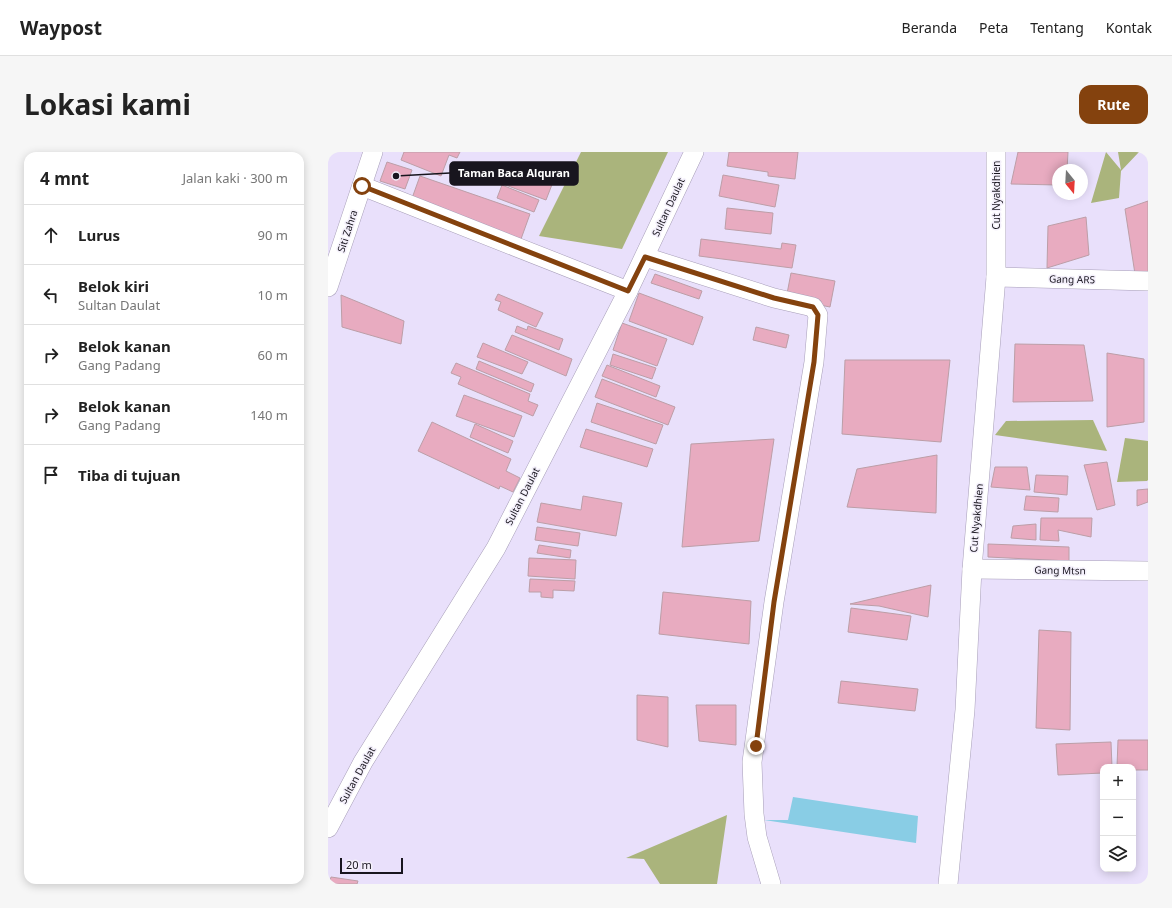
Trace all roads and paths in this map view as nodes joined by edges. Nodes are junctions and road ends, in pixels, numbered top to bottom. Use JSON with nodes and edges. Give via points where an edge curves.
{"nodes":[{"id":1,"x":374,"y":152,"type":"edge"},
{"id":2,"x":694,"y":152,"type":"edge"},
{"id":3,"x":996,"y":152,"type":"edge"},
{"id":4,"x":362,"y":186,"type":"junction"},
{"id":5,"x":645,"y":257,"type":"junction"},
{"id":6,"x":996,"y":277,"type":"junction"},
{"id":7,"x":1148,"y":281,"type":"edge"},
{"id":8,"x":328,"y":287,"type":"edge"},
{"id":9,"x":628,"y":291,"type":"junction"},
{"id":10,"x":972,"y":569,"type":"junction"},
{"id":11,"x":1148,"y":571,"type":"edge"},
{"id":12,"x":328,"y":828,"type":"edge"},
{"id":13,"x":771,"y":884,"type":"edge"},
{"id":14,"x":948,"y":884,"type":"edge"}],
"edges":[{"from":1,"to":4,"type":"street","name":"Siti Zahra"},
{"from":2,"to":5,"type":"street","name":"Sultan Daulat"},
{"from":3,"to":6,"type":"street","name":"Cut Nyakdhien"},
{"from":4,"to":8,"type":"street","name":"Siti Zahra"},
{"from":4,"to":9,"type":"street"},
{"from":5,"to":9,"type":"street","name":"Sultan Daulat"},
{"from":5,"to":13,"type":"street","via":[[774,298],[813,307],[818,315],[814,362],[774,602],[752,762],[757,837]]},
{"from":6,"to":7,"type":"street","name":"Gang ARS"},
{"from":6,"to":10,"type":"street","name":"Cut Nyakdhien"},
{"from":9,"to":12,"type":"street","name":"Sultan Daulat","via":[[496,548],[363,762]]},
{"from":10,"to":11,"type":"street","name":"Gang Mtsn"},
{"from":10,"to":14,"type":"street","name":"Cut Nyakdhien","via":[[965,710]]}]}
